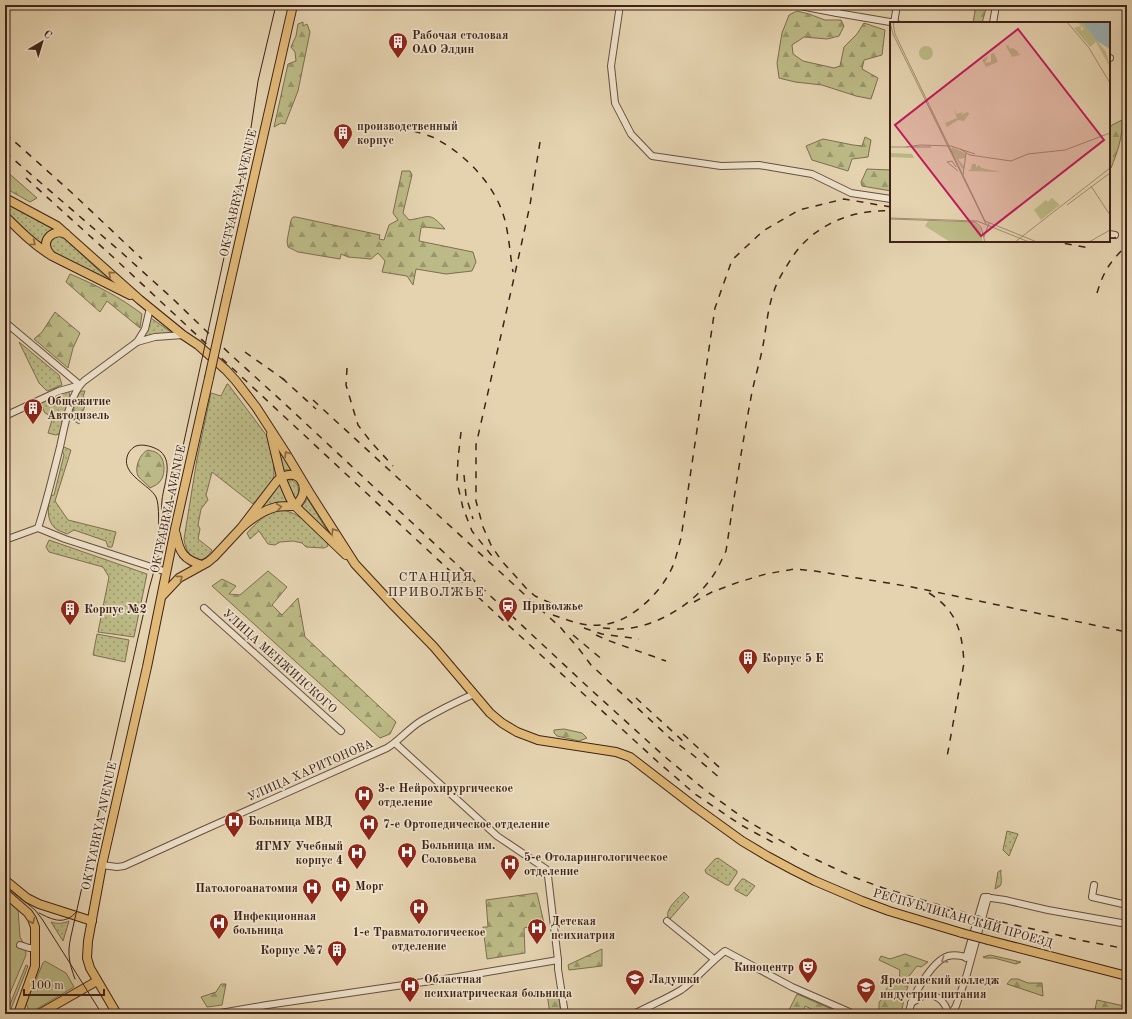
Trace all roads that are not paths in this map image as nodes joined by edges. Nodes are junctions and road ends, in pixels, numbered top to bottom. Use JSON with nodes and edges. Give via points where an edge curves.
{"nodes":[{"id":1,"x":293,"y":5,"type":"edge"},
{"id":2,"x":620,"y":5,"type":"edge"},
{"id":3,"x":795,"y":5,"type":"edge"},
{"id":4,"x":838,"y":5,"type":"edge"},
{"id":5,"x":897,"y":5,"type":"edge"},
{"id":6,"x":996,"y":5,"type":"edge"},
{"id":7,"x":837,"y":14,"type":"junction"},
{"id":8,"x":890,"y":22,"type":"edge"},
{"id":9,"x":895,"y":22,"type":"edge"},
{"id":10,"x":993,"y":22,"type":"edge"},
{"id":11,"x":5,"y":198,"type":"edge"},
{"id":12,"x":890,"y":199,"type":"edge"},
{"id":13,"x":5,"y":216,"type":"edge"},
{"id":14,"x":67,"y":234,"type":"junction"},
{"id":15,"x":52,"y":256,"type":"junction"},
{"id":16,"x":140,"y":300,"type":"junction"},
{"id":17,"x":150,"y":308,"type":"junction"},
{"id":18,"x":5,"y":322,"type":"edge"},
{"id":19,"x":183,"y":335,"type":"junction"},
{"id":20,"x":137,"y":342,"type":"junction"},
{"id":21,"x":80,"y":385,"type":"junction"},
{"id":22,"x":5,"y":416,"type":"edge"},
{"id":23,"x":269,"y":428,"type":"junction"},
{"id":24,"x":281,"y":477,"type":"junction"},
{"id":25,"x":303,"y":482,"type":"junction"},
{"id":26,"x":295,"y":506,"type":"junction"},
{"id":27,"x":38,"y":528,"type":"junction"},
{"id":28,"x":241,"y":528,"type":"junction"},
{"id":29,"x":175,"y":529,"type":"junction"},
{"id":30,"x":5,"y":540,"type":"edge"},
{"id":31,"x":355,"y":564,"type":"junction"},
{"id":32,"x":202,"y":565,"type":"junction"},
{"id":33,"x":167,"y":572,"type":"junction"},
{"id":34,"x":162,"y":596,"type":"junction"},
{"id":35,"x":204,"y":608,"type":"dead end"},
{"id":36,"x":474,"y":694,"type":"junction"},
{"id":37,"x":341,"y":731,"type":"dead end"},
{"id":38,"x":396,"y":743,"type":"junction"},
{"id":39,"x":102,"y":865,"type":"junction"},
{"id":40,"x":5,"y":880,"type":"edge"},
{"id":41,"x":1094,"y":885,"type":"dead end"},
{"id":42,"x":5,"y":893,"type":"edge"},
{"id":43,"x":1127,"y":908,"type":"edge"},
{"id":44,"x":92,"y":921,"type":"junction"},
{"id":45,"x":667,"y":921,"type":"dead end"},
{"id":46,"x":1127,"y":924,"type":"edge"},
{"id":47,"x":20,"y":945,"type":"dead end"},
{"id":48,"x":35,"y":948,"type":"junction"},
{"id":49,"x":969,"y":958,"type":"junction"},
{"id":50,"x":714,"y":959,"type":"junction"},
{"id":51,"x":558,"y":960,"type":"junction"},
{"id":52,"x":1127,"y":976,"type":"edge"},
{"id":53,"x":97,"y":981,"type":"junction"},
{"id":54,"x":23,"y":1002,"type":"junction"},
{"id":55,"x":911,"y":1003,"type":"junction"},
{"id":56,"x":1127,"y":1003,"type":"edge"},
{"id":57,"x":909,"y":1013,"type":"edge"},
{"id":58,"x":18,"y":1014,"type":"edge"},
{"id":59,"x":26,"y":1014,"type":"edge"},
{"id":60,"x":39,"y":1014,"type":"edge"},
{"id":61,"x":117,"y":1014,"type":"edge"},
{"id":62,"x":215,"y":1014,"type":"edge"},
{"id":63,"x":565,"y":1014,"type":"edge"},
{"id":64,"x":634,"y":1014,"type":"edge"},
{"id":65,"x":854,"y":1014,"type":"edge"},
{"id":66,"x":948,"y":1014,"type":"edge"},
{"id":67,"x":951,"y":1014,"type":"edge"},
{"id":68,"x":1124,"y":1014,"type":"edge"}],
"edges":[{"from":1,"to":29,"type":"main road","name":"OKTYABRYA AVENUE","bridge":true},
{"from":2,"to":12,"type":"street","via":[[611,66],[615,103],[631,134],[652,156],[721,166],[759,165],[812,174],[851,193]]},
{"from":3,"to":7,"type":"street"},
{"from":4,"to":7,"type":"street"},
{"from":5,"to":9,"type":"street"},
{"from":6,"to":10,"type":"street"},
{"from":7,"to":8,"type":"street"},
{"from":11,"to":14,"type":"main road","name":"РЕСПУБЛИКАНСКИЙ ПРОЕЗД","via":[[48,220]]},
{"from":13,"to":15,"type":"main road","name":"РЕСПУБЛИКАНСКИЙ ПРОЕЗД","one_way":true,"via":[[33,243]]},
{"from":14,"to":15,"type":"main road","via":[[57,232],[46,241]]},
{"from":16,"to":14,"type":"main road","name":"РЕСПУБЛИКАНСКИЙ ПРОЕЗД","one_way":true},
{"from":15,"to":16,"type":"main road","name":"РЕСПУБЛИКАНСКИЙ ПРОЕЗД"},
{"from":16,"to":17,"type":"main road","name":"РЕСПУБЛИКАНСКИЙ ПРОЕЗД"},
{"from":17,"to":19,"type":"main road","name":"РЕСПУБЛИКАНСКИЙ ПРОЕЗД"},
{"from":17,"to":20,"type":"street","via":[[145,329]]},
{"from":18,"to":21,"type":"street"},
{"from":19,"to":20,"type":"street"},
{"from":19,"to":23,"type":"main road","name":"РЕСПУБЛИКАНСКИЙ ПРОЕЗД","via":[[194,349],[251,401]]},
{"from":20,"to":21,"type":"street"},
{"from":21,"to":22,"type":"street"},
{"from":21,"to":27,"type":"street","via":[[67,418]]},
{"from":23,"to":24,"type":"main road","name":"РЕСПУБЛИКАНСКИЙ ПРОЕЗД"},
{"from":25,"to":23,"type":"main road","name":"РЕСПУБЛИКАНСКИЙ ПРОЕЗД","one_way":true},
{"from":24,"to":25,"type":"main road","via":[[293,475]]},
{"from":24,"to":26,"type":"main road","name":"РЕСПУБЛИКАНСКИЙ ПРОЕЗД"},
{"from":24,"to":28,"type":"main road"},
{"from":25,"to":26,"type":"main road","via":[[303,497]]},
{"from":31,"to":25,"type":"main road","name":"РЕСПУБЛИКАНСКИЙ ПРОЕЗД","one_way":true},
{"from":28,"to":26,"type":"main road","one_way":true,"via":[[270,508]]},
{"from":26,"to":31,"type":"main road","name":"РЕСПУБЛИКАНСКИЙ ПРОЕЗД"},
{"from":27,"to":30,"type":"street"},
{"from":27,"to":33,"type":"street"},
{"from":28,"to":32,"type":"main road","via":[[214,557]]},
{"from":29,"to":32,"type":"main road","via":[[184,556]]},
{"from":29,"to":33,"type":"main road","name":"OKTYABRYA AVENUE"},
{"from":31,"to":36,"type":"main road","name":"РЕСПУБЛИКАНСКИЙ ПРОЕЗД","via":[[434,647]]},
{"from":34,"to":32,"type":"main road","one_way":true,"via":[[179,578]]},
{"from":33,"to":34,"type":"main road","name":"OKTYABRYA AVENUE"},
{"from":34,"to":39,"type":"main road","name":"OKTYABRYA AVENUE"},
{"from":35,"to":37,"type":"street","name":"УЛИЦА МЕНЖИНСКОГО"},
{"from":36,"to":38,"type":"street","name":"УЛИЦА ХАРИТОНОВА","via":[[421,721]]},
{"from":36,"to":52,"type":"main road","name":"РЕСПУБЛИКАНСКИЙ ПРОЕЗД","bridge":true,"via":[[502,723],[529,737],[616,752],[630,758],[695,807],[767,856],[862,901],[962,933]]},
{"from":38,"to":39,"type":"street","name":"УЛИЦА ХАРИТОНОВА","via":[[124,866]]},
{"from":38,"to":51,"type":"street","via":[[497,836],[546,869]]},
{"from":39,"to":44,"type":"main road","name":"OKTYABRYA AVENUE"},
{"from":40,"to":44,"type":"main road","via":[[34,902]]},
{"from":41,"to":43,"type":"street","via":[[1092,897],[1122,904]]},
{"from":42,"to":48,"type":"main road","one_way":true,"via":[[32,919],[35,927]]},
{"from":44,"to":53,"type":"main road","name":"OKTYABRYA AVENUE","via":[[87,953],[90,968]]},
{"from":45,"to":50,"type":"street"},
{"from":46,"to":49,"type":"street","via":[[986,897]]},
{"from":47,"to":48,"type":"street"},
{"from":48,"to":54,"type":"main road","via":[[35,966]]},
{"from":49,"to":55,"type":"street","one_way":true,"via":[[947,956],[937,964],[920,986]]},
{"from":49,"to":67,"type":"street","via":[[956,1006]]},
{"from":50,"to":64,"type":"street","via":[[682,989]]},
{"from":50,"to":65,"type":"street","via":[[725,951],[792,987]]},
{"from":51,"to":62,"type":"street"},
{"from":51,"to":63,"type":"street"},
{"from":53,"to":60,"type":"main road"},
{"from":53,"to":61,"type":"main road","name":"OKTYABRYA AVENUE"},
{"from":54,"to":58,"type":"main road"},
{"from":54,"to":59,"type":"main road","via":[[22,1008]]},
{"from":55,"to":57,"type":"street"},
{"from":55,"to":66,"type":"street","via":[[923,996],[936,996],[947,1006]]},
{"from":56,"to":68,"type":"street"}]}
